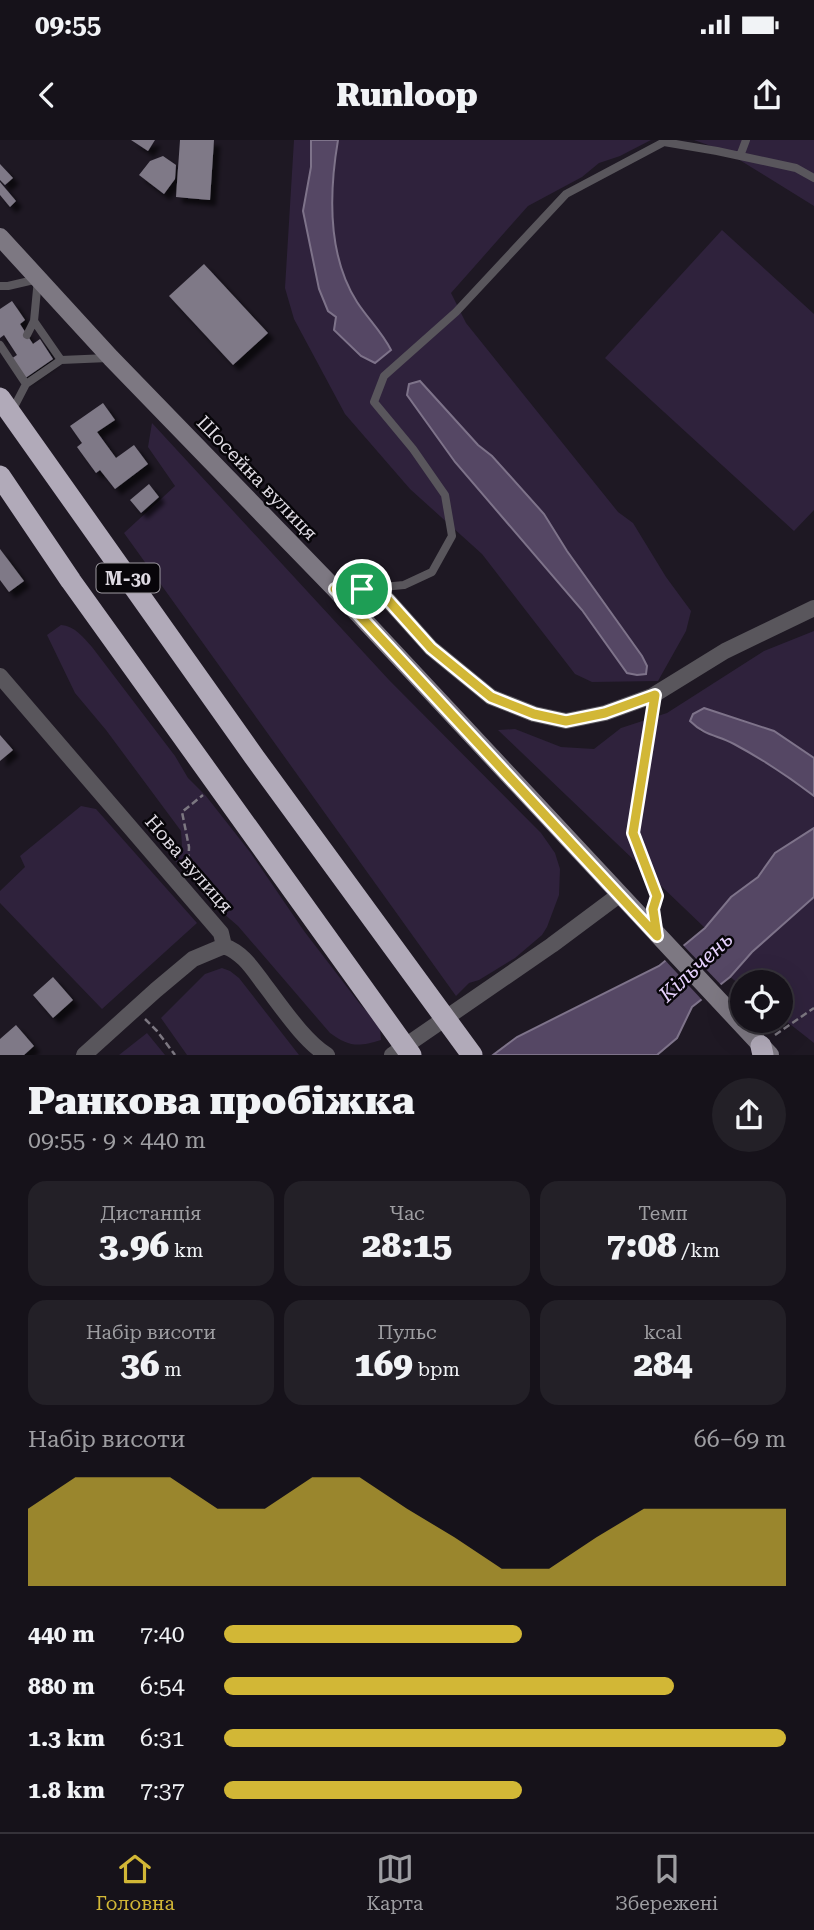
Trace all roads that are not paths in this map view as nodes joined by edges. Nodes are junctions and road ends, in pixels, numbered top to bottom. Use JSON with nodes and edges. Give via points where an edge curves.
{"nodes":[{"id":1,"x":746,"y":140,"type":"edge"},
{"id":2,"x":740,"y":156,"type":"junction"},
{"id":3,"x":814,"y":178,"type":"edge"},
{"id":4,"x":0,"y":237,"type":"edge"},
{"id":5,"x":38,"y":279,"type":"junction"},
{"id":6,"x":0,"y":286,"type":"edge"},
{"id":7,"x":34,"y":321,"type":"junction"},
{"id":8,"x":27,"y":335,"type":"dead end"},
{"id":9,"x":0,"y":345,"type":"edge"},
{"id":10,"x":12,"y":346,"type":"dead end"},
{"id":11,"x":111,"y":358,"type":"junction"},
{"id":12,"x":61,"y":360,"type":"junction"},
{"id":13,"x":26,"y":384,"type":"junction"},
{"id":14,"x":6,"y":406,"type":"edge"},
{"id":15,"x":0,"y":476,"type":"edge"},
{"id":16,"x":335,"y":589,"type":"junction"},
{"id":17,"x":362,"y":589,"type":"junction"},
{"id":18,"x":814,"y":607,"type":"edge"},
{"id":19,"x":0,"y":676,"type":"edge"},
{"id":20,"x":619,"y":895,"type":"junction"},
{"id":21,"x":224,"y":946,"type":"junction"},
{"id":22,"x":764,"y":1052,"type":"edge"},
{"id":23,"x":84,"y":1055,"type":"edge"},
{"id":24,"x":327,"y":1055,"type":"edge"},
{"id":25,"x":392,"y":1055,"type":"edge"},
{"id":26,"x":411,"y":1055,"type":"edge"},
{"id":27,"x":472,"y":1055,"type":"edge"}],
"edges":[{"from":1,"to":2,"type":"lane"},
{"from":2,"to":3,"type":"lane","via":[[796,168]]},
{"from":2,"to":17,"type":"lane","via":[[664,142],[566,194],[456,312],[384,376],[374,402],[445,495],[452,536],[432,572],[404,585]]},
{"from":4,"to":5,"type":"main road","name":"Шосейна вулиця"},
{"from":5,"to":6,"type":"lane"},
{"from":5,"to":7,"type":"lane"},
{"from":5,"to":11,"type":"main road","name":"Шосейна вулиця"},
{"from":7,"to":8,"type":"lane"},
{"from":7,"to":12,"type":"lane"},
{"from":9,"to":10,"type":"lane"},
{"from":9,"to":13,"type":"lane"},
{"from":11,"to":12,"type":"lane"},
{"from":11,"to":16,"type":"main road","name":"Шосейна вулиця"},
{"from":12,"to":13,"type":"lane"},
{"from":13,"to":14,"type":"lane"},
{"from":14,"to":27,"type":"highway","number":"М-30"},
{"from":15,"to":26,"type":"highway","number":"М-30"},
{"from":16,"to":17,"type":"street"},
{"from":16,"to":20,"type":"main road","name":"Шосейна вулиця"},
{"from":17,"to":18,"type":"street","via":[[388,600],[431,648],[491,697],[566,721],[655,695],[725,651]]},
{"from":19,"to":21,"type":"street","name":"Нова вулиця","via":[[186,890],[221,933]]},
{"from":20,"to":22,"type":"main road","name":"Шосейна вулиця"},
{"from":20,"to":25,"type":"street"},
{"from":21,"to":23,"type":"street","name":"Нова вулиця","via":[[193,959]]},
{"from":21,"to":24,"type":"street","via":[[248,962],[286,1014]]}]}
